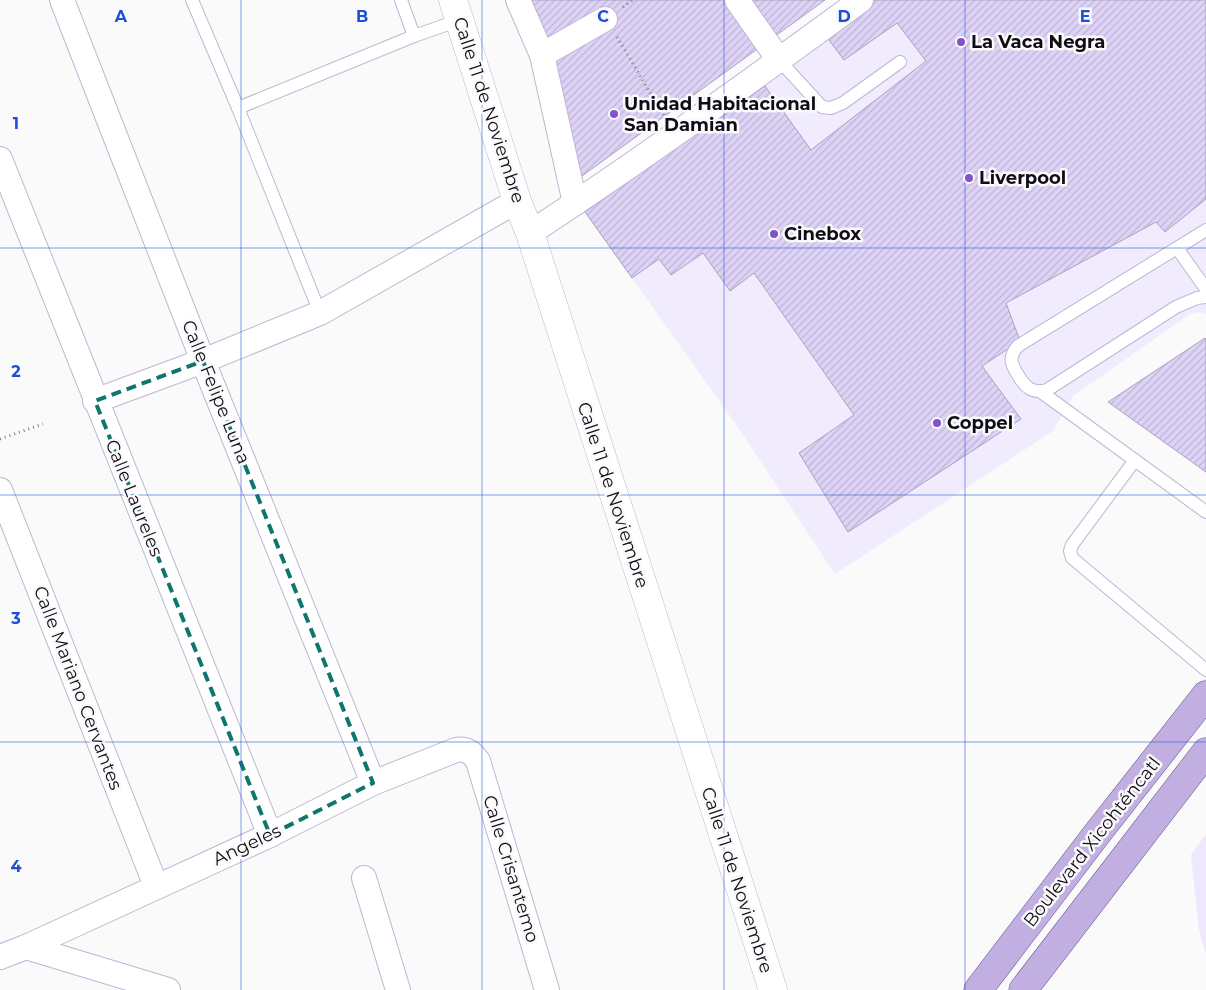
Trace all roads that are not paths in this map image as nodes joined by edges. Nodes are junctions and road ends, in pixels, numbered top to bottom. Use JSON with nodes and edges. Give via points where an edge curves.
{"nodes":[{"id":1,"x":62,"y":0,"type":"edge"},
{"id":2,"x":192,"y":0,"type":"edge"},
{"id":3,"x":401,"y":0,"type":"edge"},
{"id":4,"x":518,"y":0,"type":"edge"},
{"id":5,"x":737,"y":0,"type":"edge"},
{"id":6,"x":861,"y":0,"type":"edge"},
{"id":7,"x":456,"y":10,"type":"edge"},
{"id":8,"x":605,"y":19,"type":"road end"},
{"id":9,"x":414,"y":36,"type":"junction"},
{"id":10,"x":542,"y":54,"type":"junction"},
{"id":11,"x":779,"y":60,"type":"junction"},
{"id":12,"x":900,"y":62,"type":"dead end"},
{"id":13,"x":238,"y":108,"type":"junction"},
{"id":14,"x":0,"y":159,"type":"edge"},
{"id":15,"x":517,"y":202,"type":"junction"},
{"id":16,"x":575,"y":203,"type":"junction"},
{"id":17,"x":1206,"y":230,"type":"edge"},
{"id":18,"x":530,"y":233,"type":"junction"},
{"id":19,"x":1177,"y":248,"type":"junction"},
{"id":20,"x":1206,"y":289,"type":"edge"},
{"id":21,"x":1206,"y":297,"type":"edge"},
{"id":22,"x":320,"y":313,"type":"junction"},
{"id":23,"x":203,"y":361,"type":"junction"},
{"id":24,"x":1041,"y":392,"type":"junction"},
{"id":25,"x":95,"y":402,"type":"junction"},
{"id":26,"x":1135,"y":460,"type":"junction"},
{"id":27,"x":0,"y":490,"type":"edge"},
{"id":28,"x":1206,"y":512,"type":"edge"},
{"id":29,"x":1206,"y":670,"type":"edge"},
{"id":30,"x":1206,"y":695,"type":"edge"},
{"id":31,"x":470,"y":752,"type":"joint"},
{"id":32,"x":1206,"y":752,"type":"edge"},
{"id":33,"x":373,"y":783,"type":"junction"},
{"id":34,"x":270,"y":835,"type":"junction"},
{"id":35,"x":1096,"y":835,"type":"junction"},
{"id":36,"x":1127,"y":856,"type":"junction"},
{"id":37,"x":364,"y":878,"type":"dead end"},
{"id":38,"x":156,"y":886,"type":"junction"},
{"id":39,"x":26,"y":947,"type":"junction"},
{"id":40,"x":0,"y":957,"type":"edge"},
{"id":41,"x":997,"y":966,"type":"junction"},
{"id":42,"x":168,"y":990,"type":"edge"},
{"id":43,"x":398,"y":990,"type":"edge"},
{"id":44,"x":547,"y":990,"type":"edge"},
{"id":45,"x":773,"y":990,"type":"edge"},
{"id":46,"x":978,"y":990,"type":"edge"},
{"id":47,"x":1017,"y":990,"type":"edge"},
{"id":48,"x":1023,"y":990,"type":"edge"}],
"edges":[{"from":1,"to":23,"type":"street","name":"Calle Felipe Luna"},
{"from":2,"to":13,"type":"lane"},
{"from":3,"to":9,"type":"lane"},
{"from":4,"to":10,"type":"street"},
{"from":5,"to":11,"type":"street"},
{"from":6,"to":11,"type":"street"},
{"from":7,"to":9,"type":"lane"},
{"from":7,"to":15,"type":"street","name":"Calle 11 de Noviembre"},
{"from":8,"to":10,"type":"street"},
{"from":9,"to":13,"type":"lane"},
{"from":10,"to":16,"type":"street"},
{"from":11,"to":12,"type":"lane","via":[[822,107],[831,108],[850,99]]},
{"from":11,"to":16,"type":"street"},
{"from":13,"to":22,"type":"lane"},
{"from":14,"to":25,"type":"street","name":"Calle Laureles"},
{"from":15,"to":18,"type":"street","name":"Calle 11 de Noviembre"},
{"from":15,"to":22,"type":"street"},
{"from":16,"to":18,"type":"street"},
{"from":17,"to":19,"type":"lane"},
{"from":18,"to":45,"type":"street","name":"Calle 11 de Noviembre"},
{"from":19,"to":20,"type":"lane"},
{"from":19,"to":24,"type":"lane","via":[[1018,346],[1011,364],[1027,387]]},
{"from":21,"to":24,"type":"lane","via":[[1176,307]]},
{"from":22,"to":23,"type":"street"},
{"from":23,"to":25,"type":"street"},
{"from":23,"to":33,"type":"street","name":"Calle Felipe Luna"},
{"from":24,"to":26,"type":"lane"},
{"from":25,"to":34,"type":"street","name":"Calle Laureles"},
{"from":26,"to":28,"type":"lane"},
{"from":26,"to":29,"type":"lane","via":[[1072,545],[1072,558]]},
{"from":27,"to":38,"type":"street","name":"Calle Mariano Cervantes"},
{"from":30,"to":35,"type":"main road","name":"Boulevard Xicohténcatl"},
{"from":31,"to":33,"type":"street","name":"Angeles","via":[[456,750]]},
{"from":31,"to":44,"type":"street","name":"Calle Crisantemo","via":[[478,761]]},
{"from":32,"to":36,"type":"main road","name":"Boulevard Xicohténcatl"},
{"from":33,"to":34,"type":"street","name":"Angeles"},
{"from":34,"to":38,"type":"street","name":"Angeles"},
{"from":35,"to":36,"type":"main road"},
{"from":35,"to":41,"type":"main road","name":"Boulevard Xicohténcatl"},
{"from":36,"to":48,"type":"main road","name":"Boulevard Xicohténcatl"},
{"from":37,"to":43,"type":"street"},
{"from":38,"to":39,"type":"street","name":"Angeles"},
{"from":39,"to":40,"type":"street","name":"Angeles"},
{"from":39,"to":42,"type":"street"},
{"from":41,"to":46,"type":"main road","name":"Boulevard Xicohténcatl"},
{"from":41,"to":47,"type":"main road"}]}
